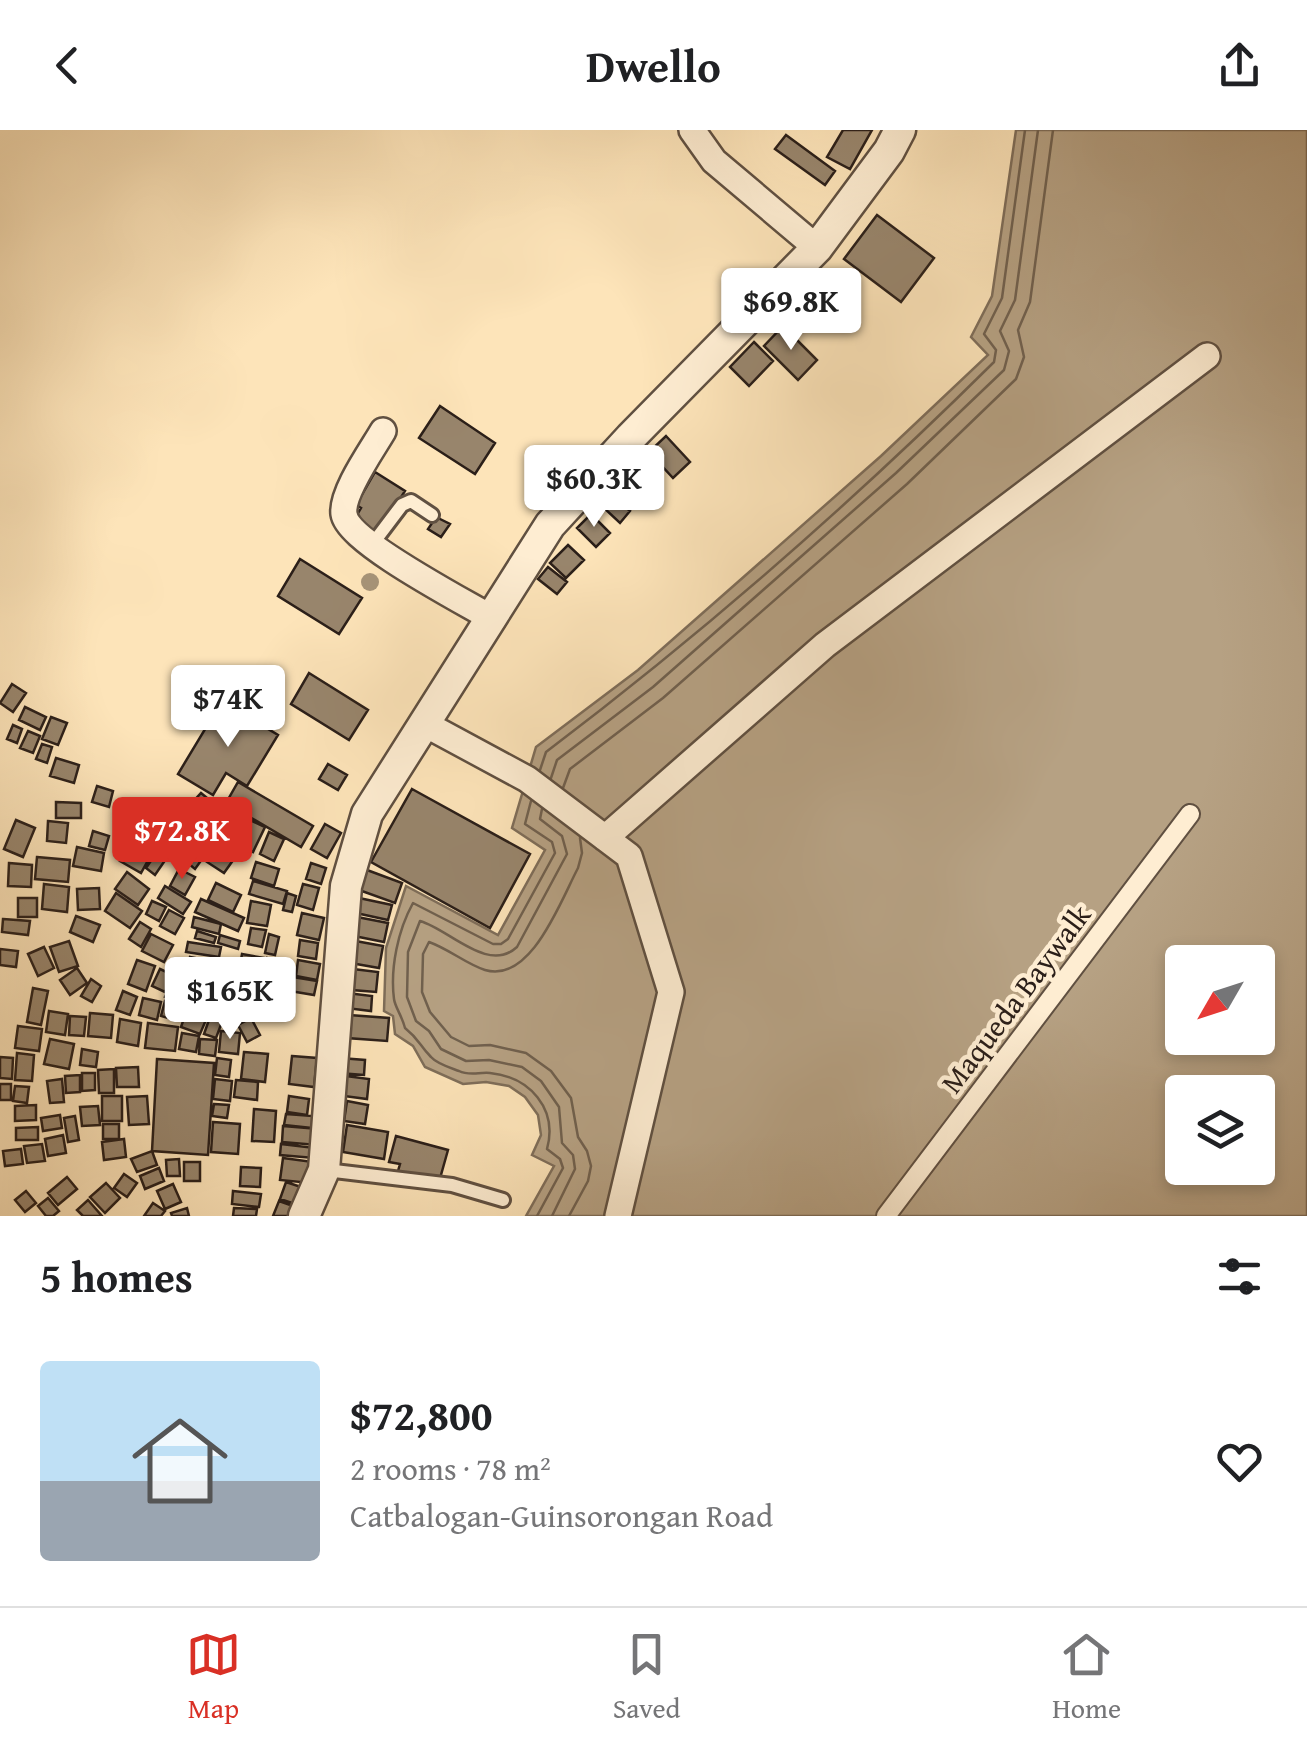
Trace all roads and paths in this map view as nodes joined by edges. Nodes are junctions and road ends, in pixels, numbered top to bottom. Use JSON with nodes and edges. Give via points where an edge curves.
{"nodes":[{"id":1,"x":692,"y":130,"type":"edge"},
{"id":2,"x":900,"y":130,"type":"edge"},
{"id":3,"x":817,"y":248,"type":"junction"},
{"id":4,"x":1206,"y":356,"type":"dead end"},
{"id":5,"x":382,"y":431,"type":"dead end"},
{"id":6,"x":432,"y":515,"type":"dead end"},
{"id":7,"x":371,"y":546,"type":"junction"},
{"id":8,"x":493,"y":619,"type":"junction"},
{"id":9,"x":425,"y":724,"type":"junction"},
{"id":10,"x":1190,"y":814,"type":"dead end"},
{"id":11,"x":605,"y":838,"type":"junction"},
{"id":12,"x":324,"y":1170,"type":"junction"},
{"id":13,"x":503,"y":1200,"type":"dead end"},
{"id":14,"x":304,"y":1216,"type":"edge"},
{"id":15,"x":618,"y":1216,"type":"edge"},
{"id":16,"x":886,"y":1216,"type":"edge"}],
"edges":[{"from":1,"to":3,"type":"street","via":[[714,162]]},
{"from":2,"to":3,"type":"street"},
{"from":3,"to":8,"type":"street","via":[[550,525]]},
{"from":4,"to":11,"type":"street","via":[[825,645]]},
{"from":5,"to":7,"type":"street","via":[[345,500],[349,528]]},
{"from":6,"to":7,"type":"lane","via":[[411,501],[402,505]]},
{"from":7,"to":8,"type":"street"},
{"from":8,"to":9,"type":"street"},
{"from":9,"to":11,"type":"street","via":[[527,780]]},
{"from":9,"to":12,"type":"street","via":[[367,814],[346,886]]},
{"from":10,"to":16,"type":"street","name":"Maqueda Baywalk"},
{"from":11,"to":15,"type":"street","via":[[629,856],[671,992]]},
{"from":12,"to":13,"type":"lane","via":[[452,1185]]},
{"from":12,"to":14,"type":"street"}]}
